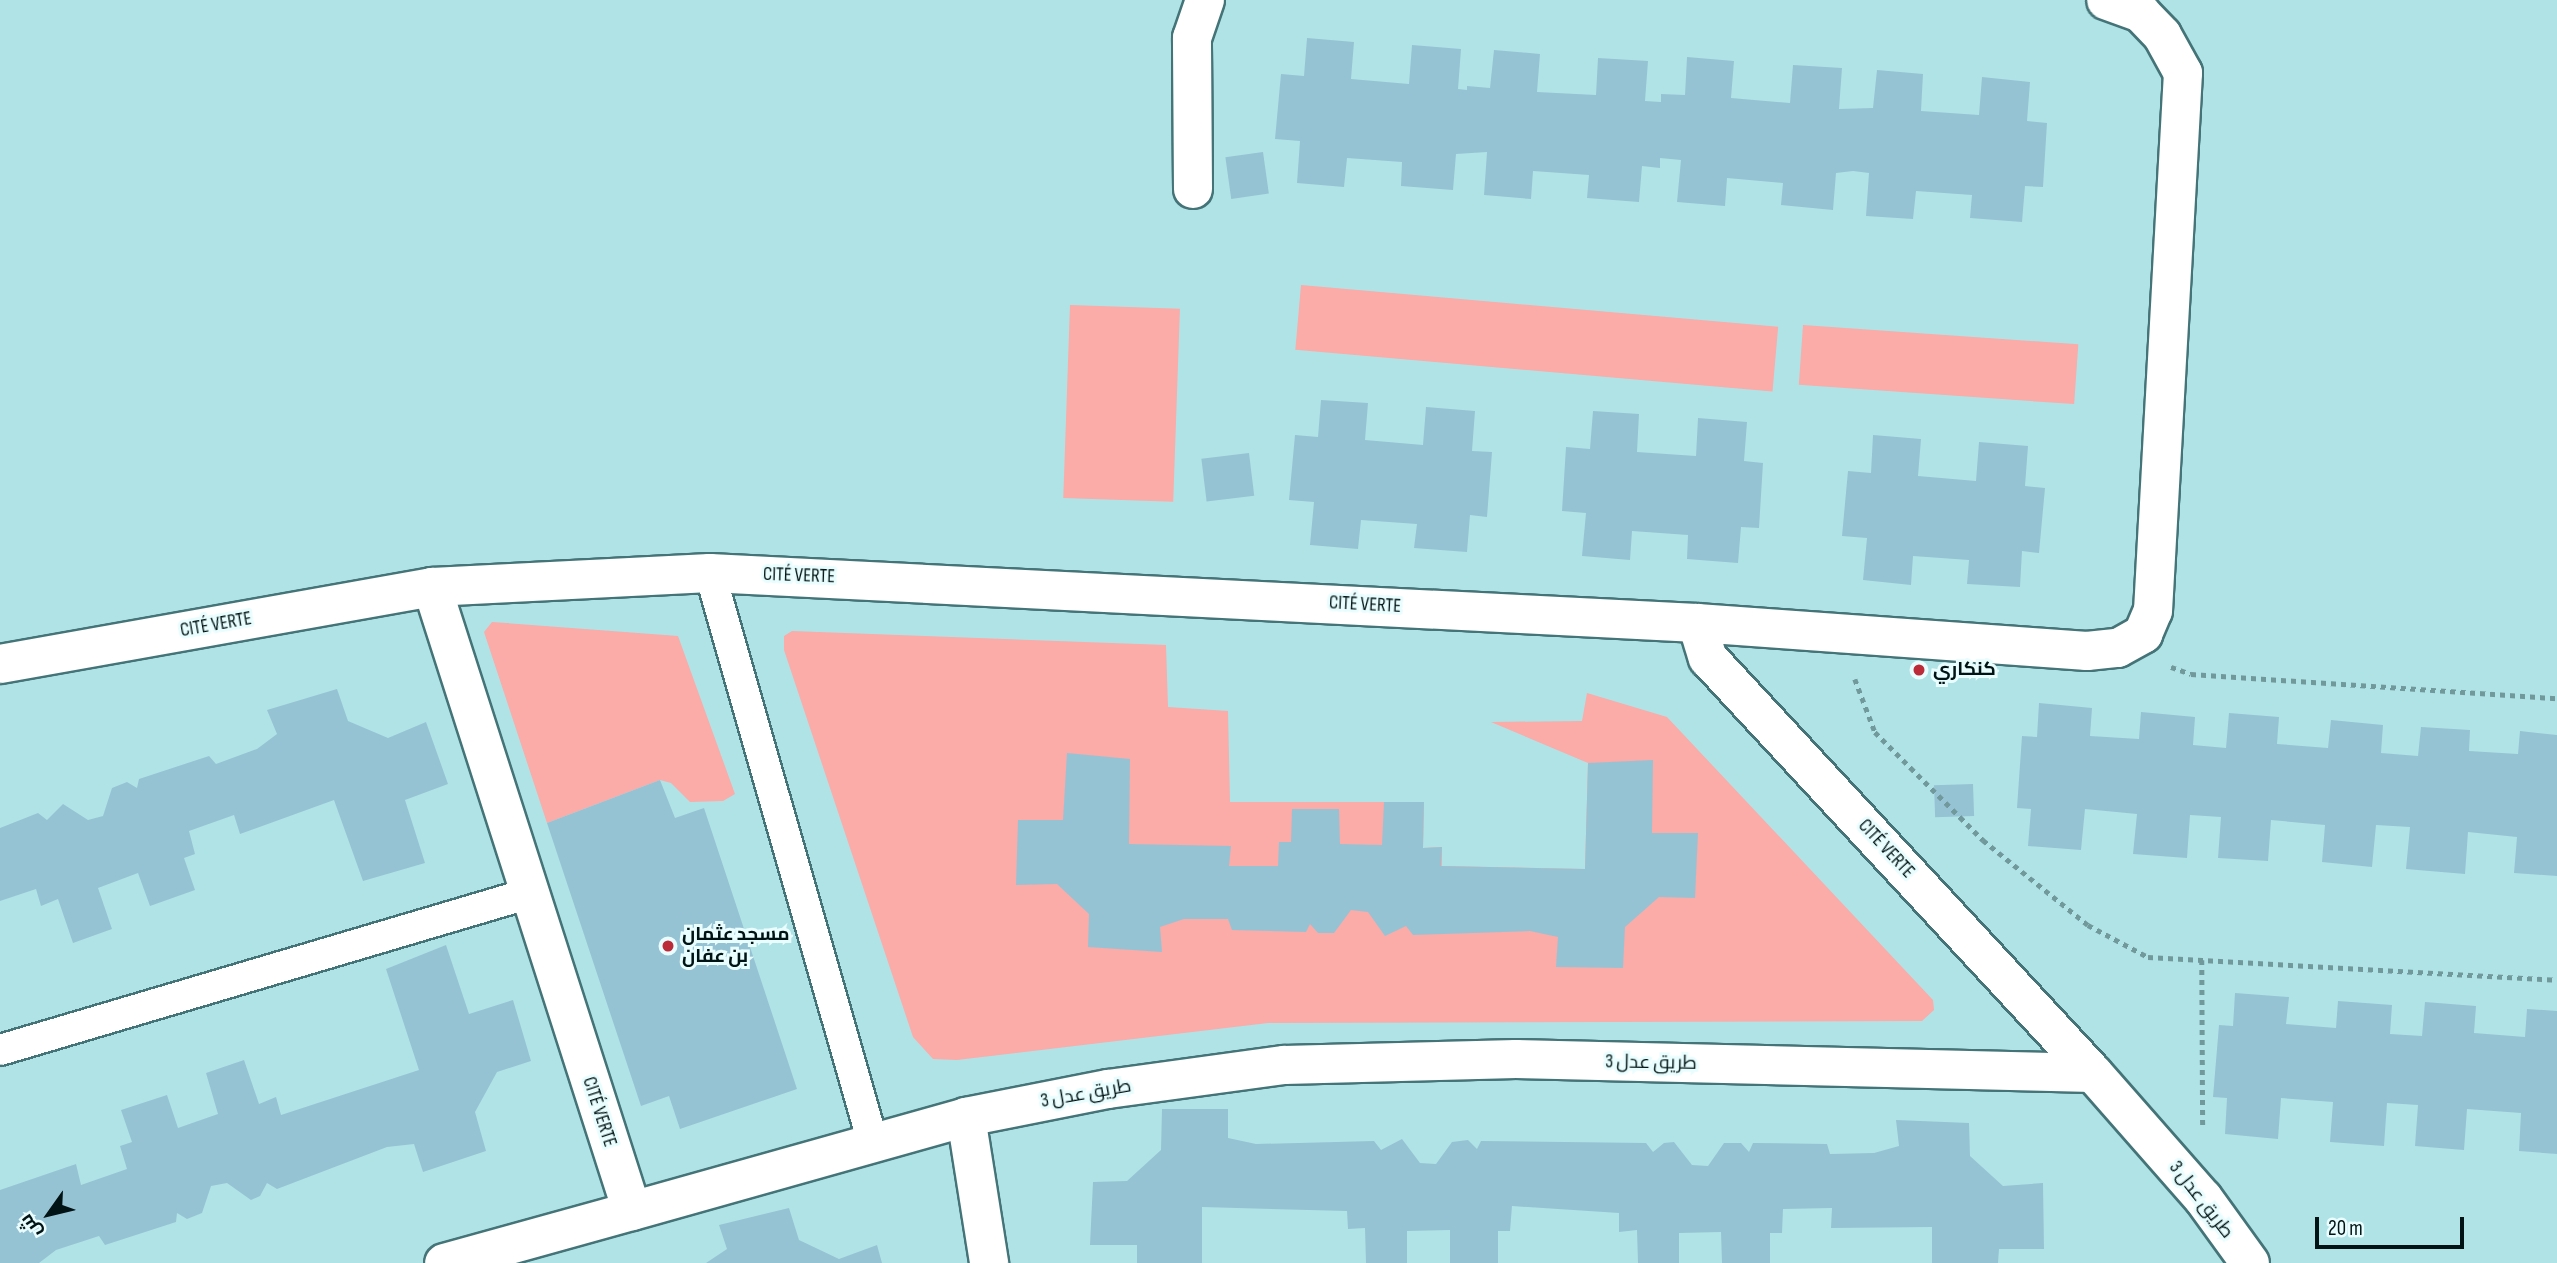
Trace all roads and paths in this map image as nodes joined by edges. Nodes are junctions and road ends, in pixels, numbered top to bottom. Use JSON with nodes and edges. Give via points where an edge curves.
{"nodes":[{"id":1,"x":1205,"y":0,"type":"edge"},
{"id":2,"x":2106,"y":0,"type":"edge"},
{"id":3,"x":1193,"y":188,"type":"dead end"},
{"id":4,"x":710,"y":573,"type":"junction"},
{"id":5,"x":432,"y":587,"type":"junction"},
{"id":6,"x":1697,"y":623,"type":"junction"},
{"id":7,"x":1838,"y":632,"type":"junction"},
{"id":8,"x":2118,"y":648,"type":"junction"},
{"id":9,"x":0,"y":664,"type":"edge"},
{"id":10,"x":2557,"y":698,"type":"edge"},
{"id":11,"x":527,"y":894,"type":"junction"},
{"id":12,"x":2202,"y":960,"type":"junction"},
{"id":13,"x":2557,"y":979,"type":"edge"},
{"id":14,"x":0,"y":1050,"type":"edge"},
{"id":15,"x":2094,"y":1073,"type":"junction"},
{"id":16,"x":966,"y":1117,"type":"junction"},
{"id":17,"x":873,"y":1143,"type":"junction"},
{"id":18,"x":2203,"y":1198,"type":"junction"},
{"id":19,"x":632,"y":1212,"type":"junction"},
{"id":20,"x":444,"y":1263,"type":"edge"},
{"id":21,"x":989,"y":1263,"type":"edge"},
{"id":22,"x":2250,"y":1263,"type":"edge"}],
"edges":[{"from":1,"to":3,"type":"street","via":[[1192,38]]},
{"from":2,"to":8,"type":"street","via":[[2141,13],[2162,35],[2183,73],[2153,611],[2144,634]]},
{"from":4,"to":5,"type":"street","name":"CITÉ VERTE"},
{"from":4,"to":6,"type":"street","name":"CITÉ VERTE"},
{"from":4,"to":17,"type":"lane"},
{"from":5,"to":9,"type":"street","name":"CITÉ VERTE"},
{"from":5,"to":11,"type":"street","name":"CITÉ VERTE"},
{"from":6,"to":7,"type":"street"},
{"from":6,"to":15,"type":"street","name":"CITÉ VERTE","via":[[1708,658]]},
{"from":7,"to":8,"type":"street","via":[[2087,650]]},
{"from":7,"to":12,"type":"path","via":[[1875,732],[1983,840],[2088,925],[2148,957]]},
{"from":8,"to":10,"type":"path","via":[[2191,674]]},
{"from":11,"to":14,"type":"lane"},
{"from":11,"to":19,"type":"street","name":"CITÉ VERTE"},
{"from":12,"to":13,"type":"path"},
{"from":12,"to":18,"type":"path"},
{"from":15,"to":16,"type":"street","name":"طريق عدل 3","via":[[1516,1059],[1284,1065],[1108,1088]]},
{"from":15,"to":18,"type":"street","name":"طريق عدل 3"},
{"from":16,"to":17,"type":"street","name":"طريق عدل 3"},
{"from":16,"to":21,"type":"street"},
{"from":17,"to":19,"type":"street","name":"طريق عدل 3"},
{"from":18,"to":22,"type":"street","name":"طريق عدل 3"},
{"from":19,"to":20,"type":"street"}]}
